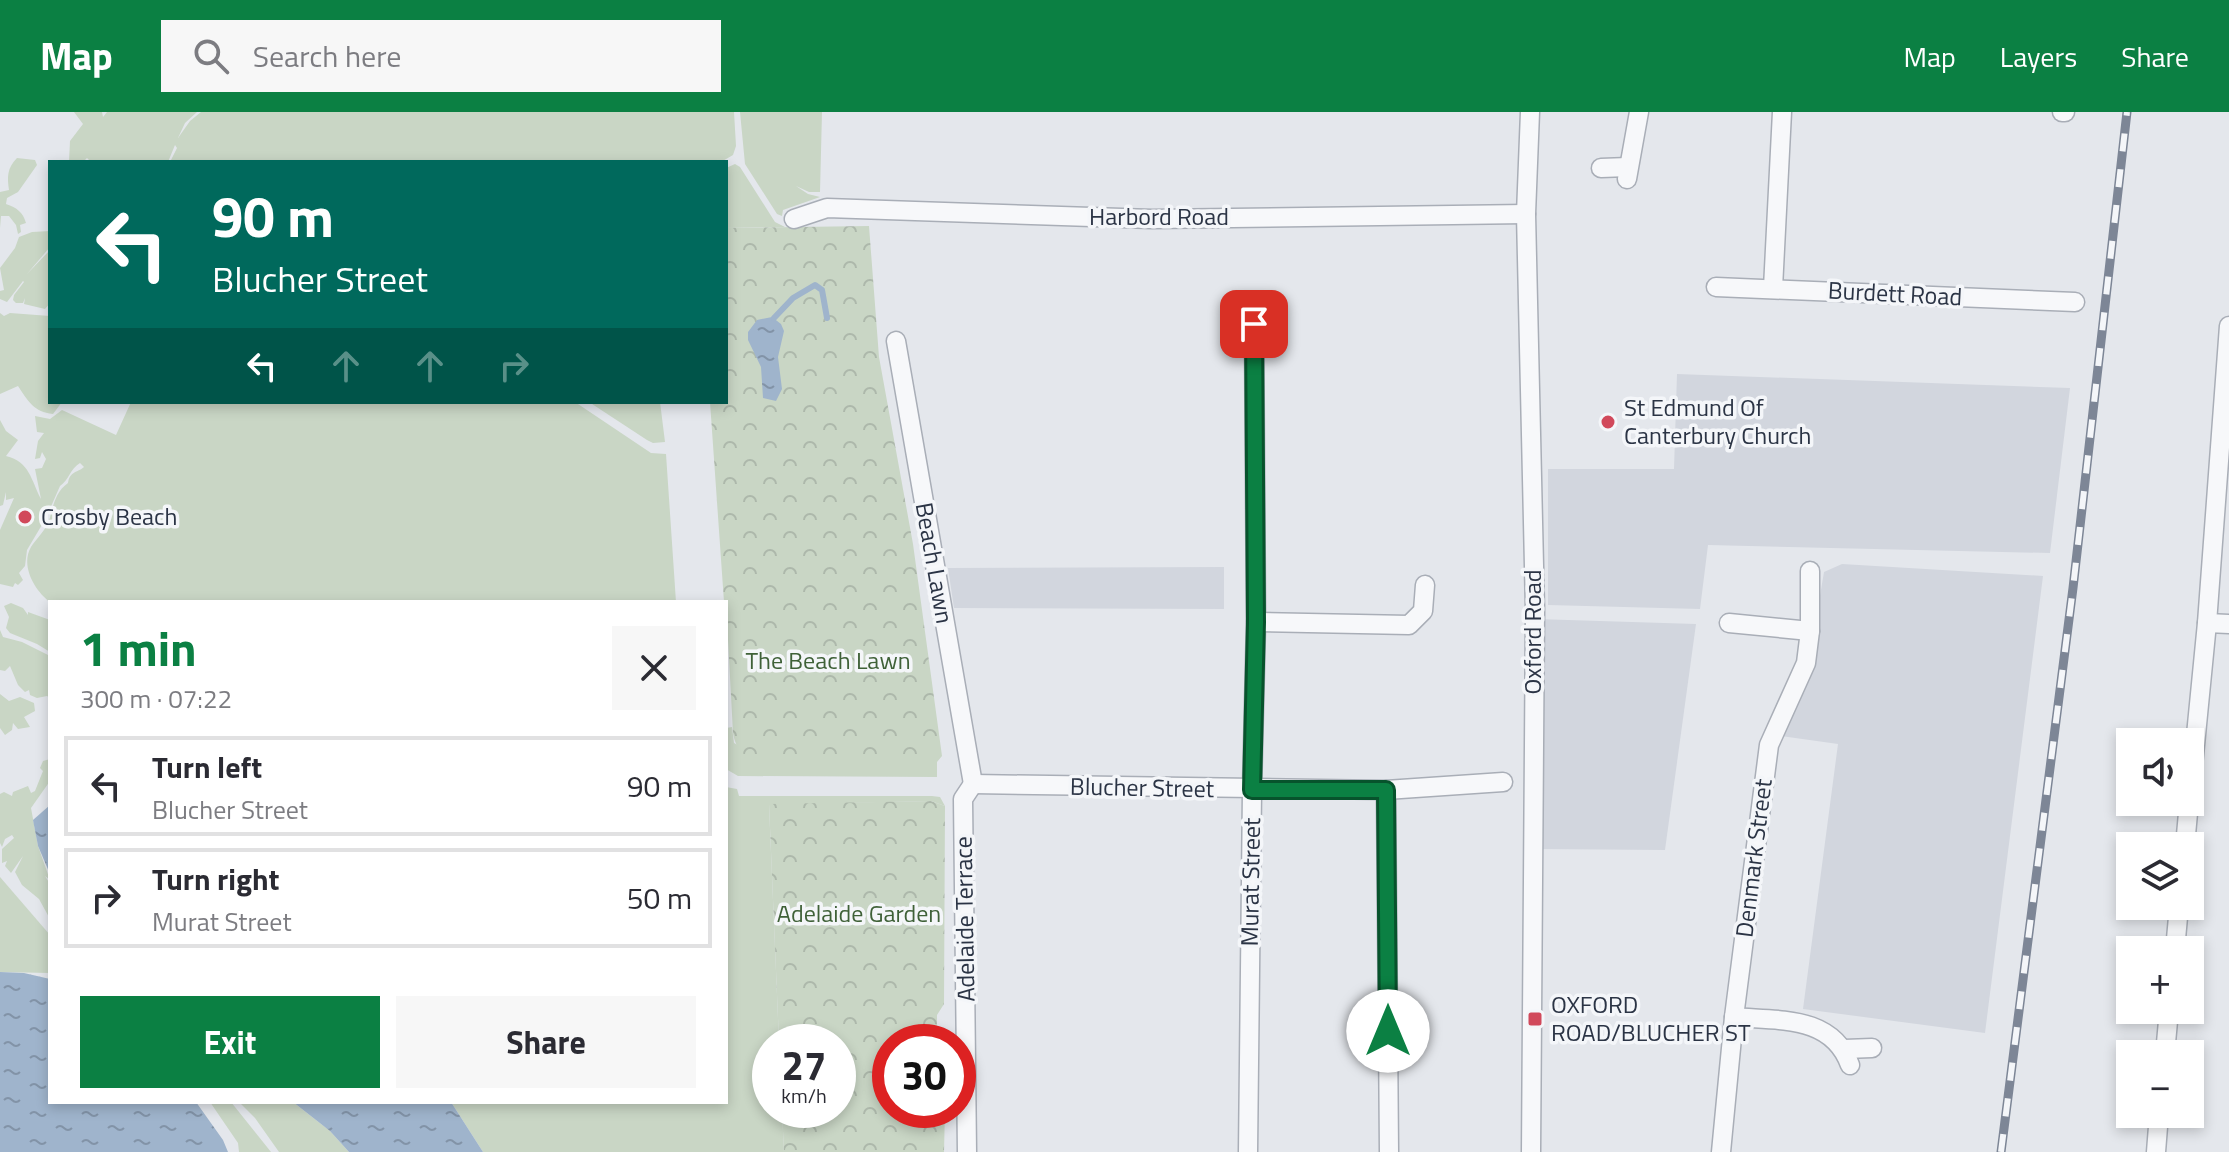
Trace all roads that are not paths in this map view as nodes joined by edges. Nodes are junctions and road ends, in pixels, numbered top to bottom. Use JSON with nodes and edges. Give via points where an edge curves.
{"nodes":[{"id":1,"x":1530,"y":112,"type":"edge"},
{"id":2,"x":1639,"y":112,"type":"edge"},
{"id":3,"x":1782,"y":112,"type":"edge"},
{"id":4,"x":1601,"y":168,"type":"dead end"},
{"id":5,"x":1526,"y":214,"type":"junction"},
{"id":6,"x":794,"y":219,"type":"dead end"},
{"id":7,"x":1716,"y":287,"type":"dead end"},
{"id":8,"x":1773,"y":288,"type":"junction"},
{"id":9,"x":2075,"y":302,"type":"dead end"},
{"id":10,"x":1254,"y":324,"type":"dead end"},
{"id":11,"x":2229,"y":326,"type":"edge"},
{"id":12,"x":896,"y":341,"type":"dead end"},
{"id":13,"x":1810,"y":571,"type":"dead end"},
{"id":14,"x":1425,"y":585,"type":"dead end"},
{"id":15,"x":1256,"y":622,"type":"junction"},
{"id":16,"x":1729,"y":623,"type":"dead end"},
{"id":17,"x":2207,"y":623,"type":"junction"},
{"id":18,"x":2229,"y":624,"type":"edge"},
{"id":19,"x":1810,"y":631,"type":"junction"},
{"id":20,"x":2197,"y":728,"type":"edge"},
{"id":21,"x":1503,"y":782,"type":"dead end"},
{"id":22,"x":973,"y":784,"type":"junction"},
{"id":23,"x":1252,"y":790,"type":"junction"},
{"id":24,"x":1386,"y":790,"type":"junction"},
{"id":25,"x":1734,"y":1017,"type":"junction"},
{"id":26,"x":1872,"y":1048,"type":"dead end"},
{"id":27,"x":2158,"y":1128,"type":"edge"},
{"id":28,"x":967,"y":1152,"type":"edge"},
{"id":29,"x":1248,"y":1152,"type":"edge"},
{"id":30,"x":1389,"y":1152,"type":"edge"},
{"id":31,"x":1531,"y":1152,"type":"edge"},
{"id":32,"x":1721,"y":1152,"type":"edge"},
{"id":33,"x":2156,"y":1152,"type":"edge"}],
"edges":[{"from":1,"to":5,"type":"street","name":"Oxford Road"},
{"from":2,"to":4,"type":"street","via":[[1627,173]]},
{"from":3,"to":8,"type":"street"},
{"from":5,"to":6,"type":"street","name":"Harbord Road","via":[[1152,219],[827,208]]},
{"from":5,"to":31,"type":"street","name":"Oxford Road","via":[[1535,610]]},
{"from":7,"to":8,"type":"street","name":"Burdett Road"},
{"from":8,"to":9,"type":"street","name":"Burdett Road"},
{"from":10,"to":15,"type":"street","name":"Murat Street"},
{"from":11,"to":17,"type":"street"},
{"from":12,"to":22,"type":"street","name":"Beach Lawn"},
{"from":13,"to":19,"type":"street","name":"Denmark Street"},
{"from":14,"to":15,"type":"street","via":[[1423,611],[1409,625],[1339,614]]},
{"from":15,"to":23,"type":"street","name":"Murat Street"},
{"from":16,"to":19,"type":"street"},
{"from":17,"to":18,"type":"street"},
{"from":17,"to":20,"type":"street"},
{"from":19,"to":25,"type":"street","name":"Denmark Street","via":[[1806,663],[1769,745]]},
{"from":21,"to":24,"type":"street","name":"Blucher Street"},
{"from":22,"to":23,"type":"street","name":"Blucher Street"},
{"from":22,"to":28,"type":"street","name":"Adelaide Terrace","via":[[963,799]]},
{"from":23,"to":24,"type":"street","name":"Blucher Street"},
{"from":23,"to":29,"type":"street","name":"Murat Street"},
{"from":24,"to":30,"type":"street"},
{"from":25,"to":26,"type":"street","via":[[1796,1022],[1827,1032],[1847,1057]]},
{"from":25,"to":32,"type":"street","name":"Denmark Street"},
{"from":27,"to":33,"type":"street"}]}
